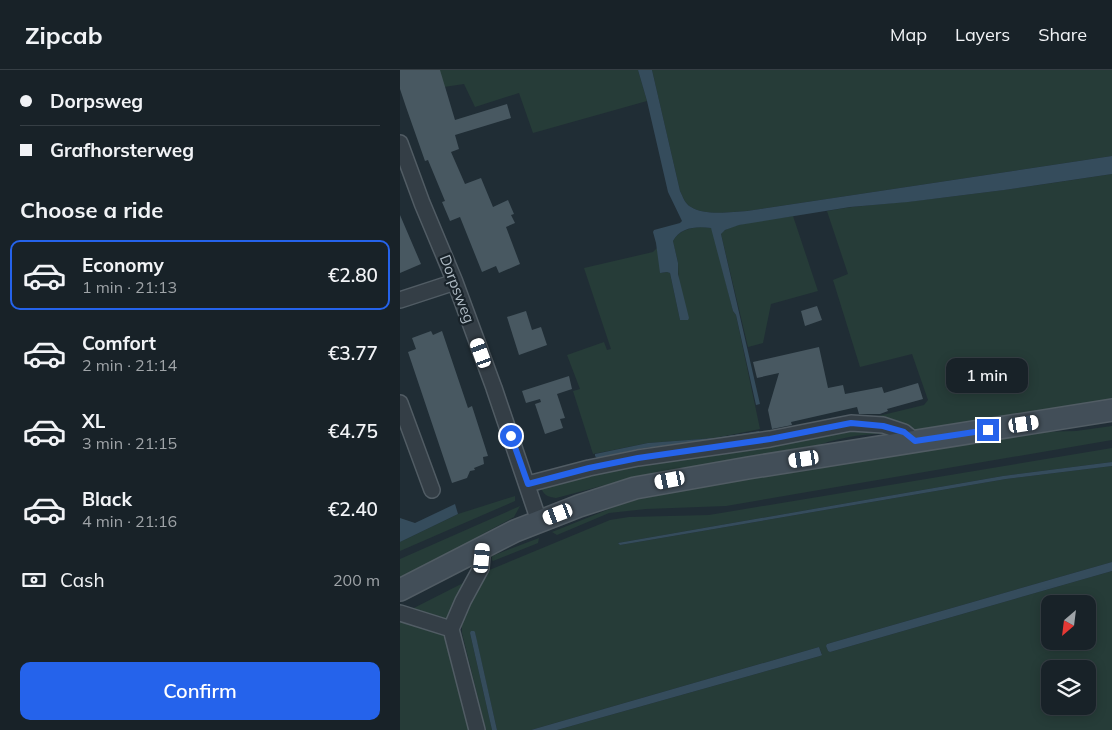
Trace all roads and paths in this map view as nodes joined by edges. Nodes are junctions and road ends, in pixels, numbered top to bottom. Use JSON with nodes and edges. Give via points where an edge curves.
{"nodes":[{"id":1,"x":400,"y":143,"type":"edge"},
{"id":2,"x":455,"y":282,"type":"junction"},
{"id":3,"x":400,"y":300,"type":"edge"},
{"id":4,"x":400,"y":403,"type":"edge"},
{"id":5,"x":1112,"y":410,"type":"edge"},
{"id":6,"x":915,"y":441,"type":"junction"},
{"id":7,"x":528,"y":484,"type":"junction"},
{"id":8,"x":432,"y":490,"type":"dead end"},
{"id":9,"x":539,"y":521,"type":"junction"},
{"id":10,"x":483,"y":547,"type":"junction"},
{"id":11,"x":400,"y":590,"type":"edge"},
{"id":12,"x":400,"y":613,"type":"edge"},
{"id":13,"x":452,"y":629,"type":"junction"},
{"id":14,"x":478,"y":730,"type":"edge"}],
"edges":[{"from":1,"to":2,"type":"street","name":"Dorpsweg"},
{"from":2,"to":3,"type":"street"},
{"from":2,"to":7,"type":"street","name":"Dorpsweg"},
{"from":4,"to":8,"type":"street"},
{"from":5,"to":6,"type":"main road"},
{"from":6,"to":7,"type":"street","via":[[904,432],[883,426],[851,423],[770,439],[638,458]]},
{"from":6,"to":9,"type":"main road","via":[[634,488]]},
{"from":7,"to":9,"type":"street","name":"Dorpsweg"},
{"from":9,"to":10,"type":"main road"},
{"from":10,"to":11,"type":"main road"},
{"from":10,"to":13,"type":"street","via":[[481,568]]},
{"from":12,"to":13,"type":"street"},
{"from":13,"to":14,"type":"street"}]}
